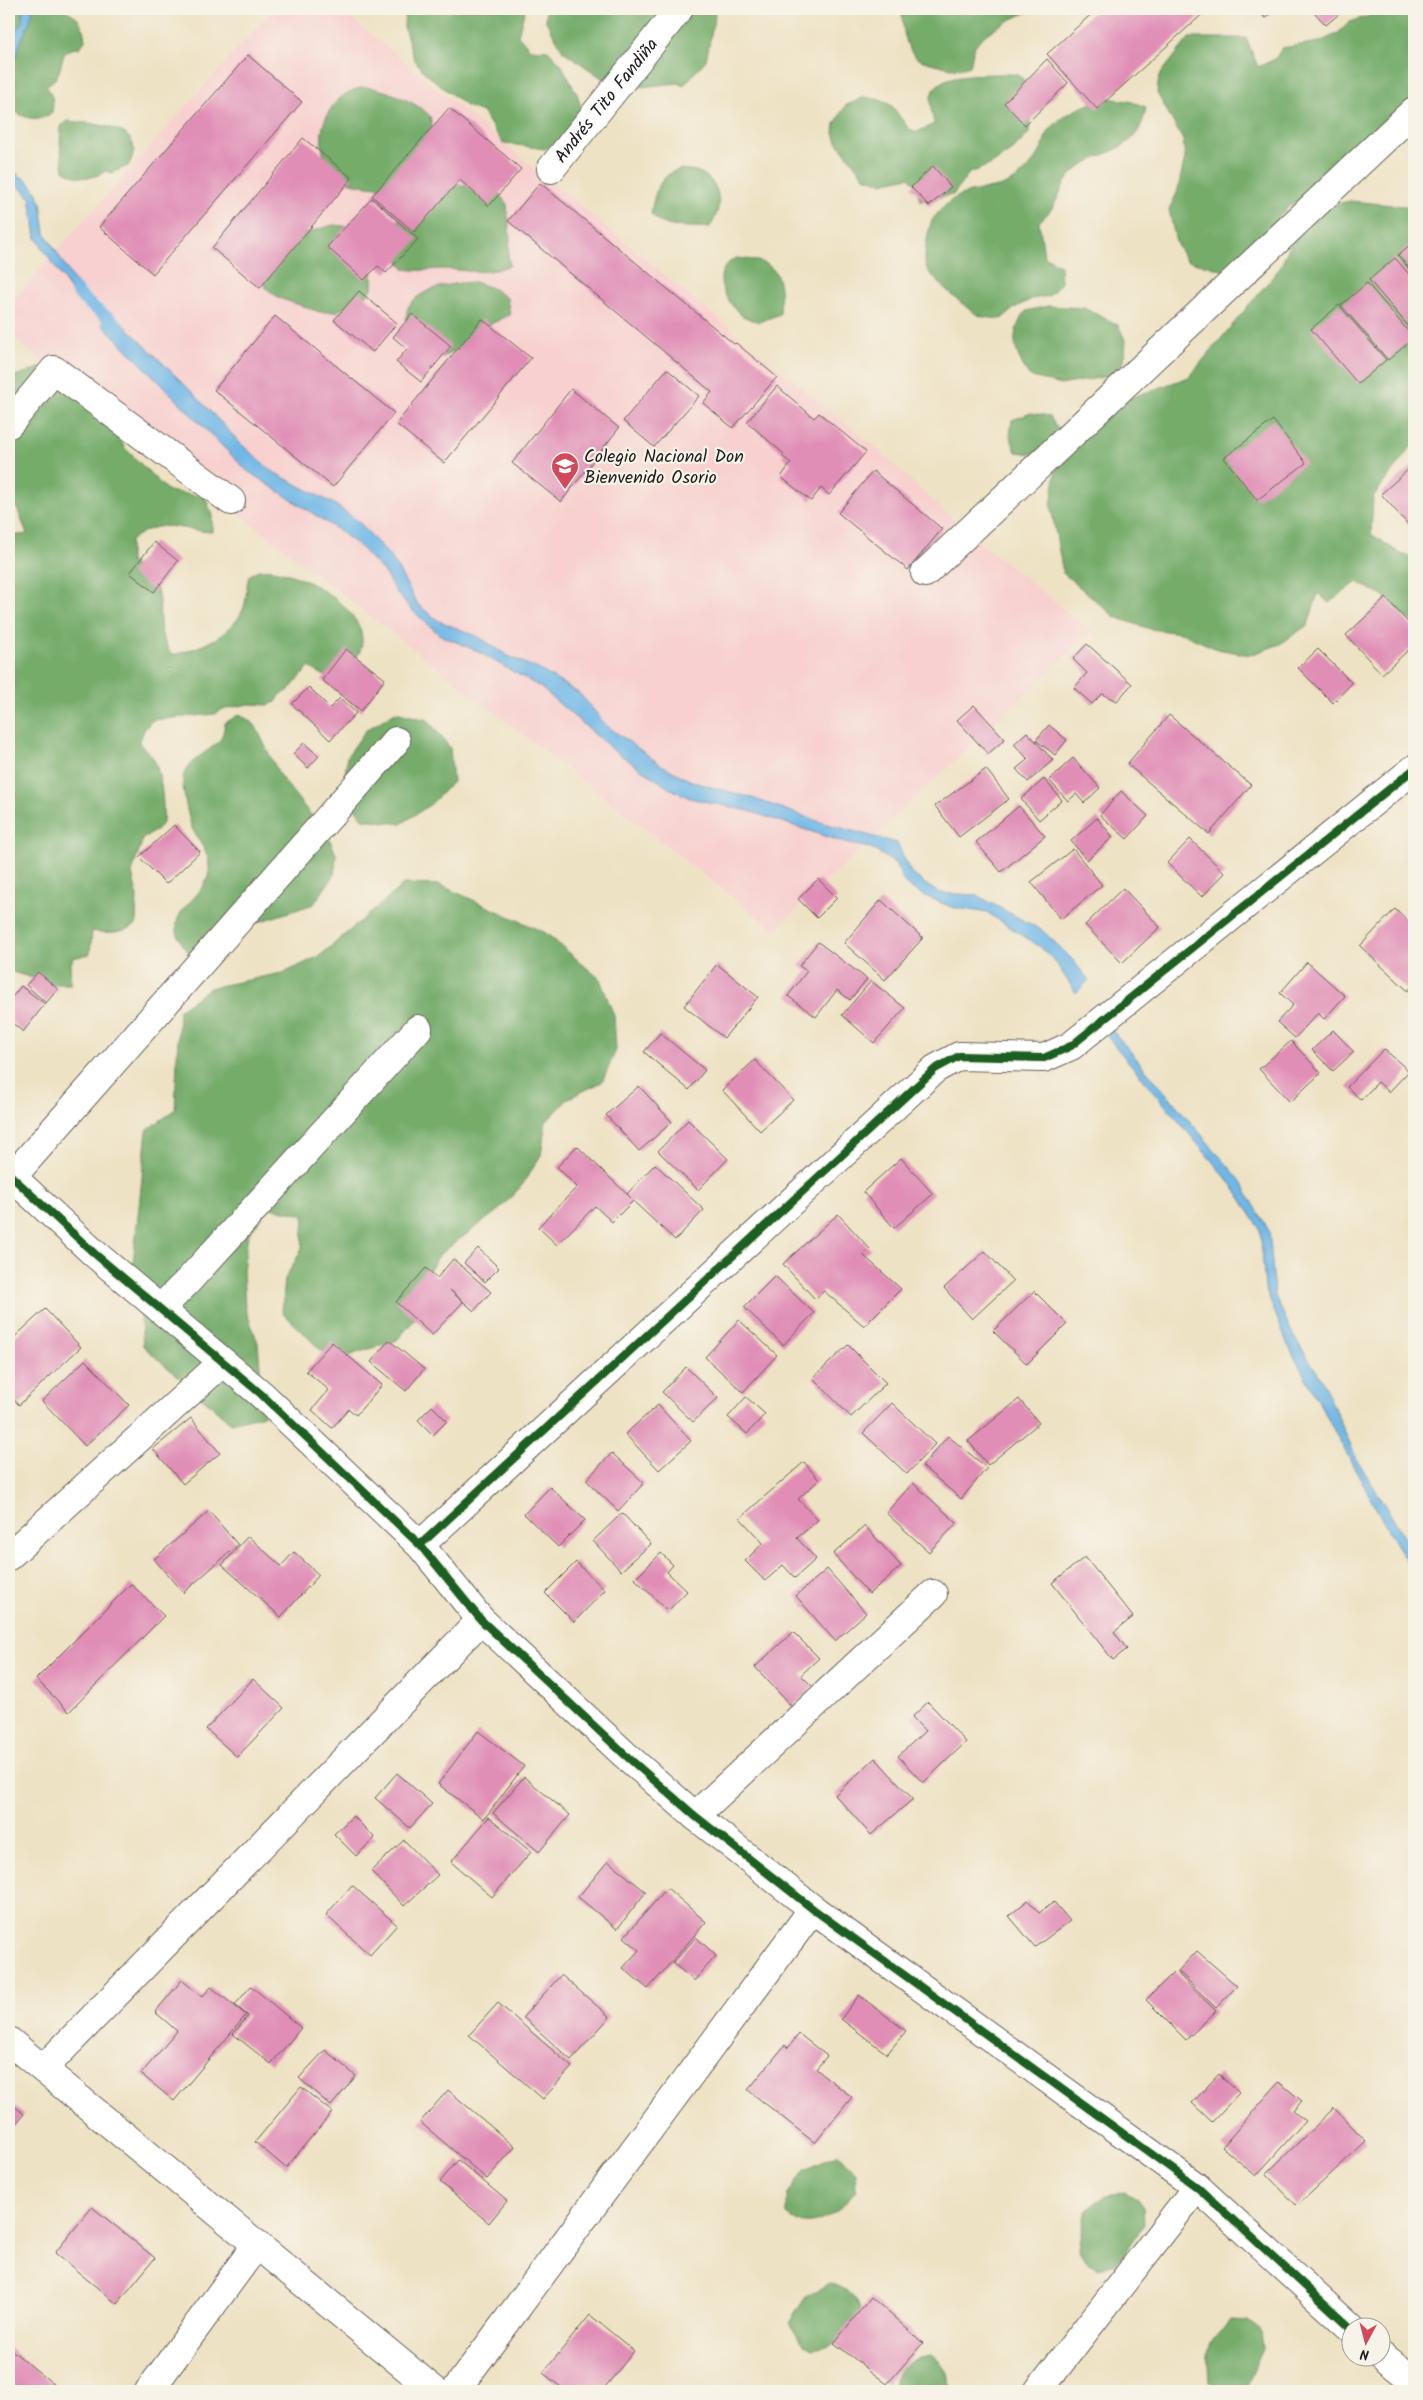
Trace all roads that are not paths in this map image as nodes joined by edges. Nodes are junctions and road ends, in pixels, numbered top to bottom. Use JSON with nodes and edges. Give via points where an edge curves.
{"nodes":[{"id":1,"x":679,"y":9,"type":"edge"},
{"id":2,"x":1414,"y":111,"type":"edge"},
{"id":3,"x":551,"y":170,"type":"dead end"},
{"id":4,"x":9,"y":424,"type":"edge"},
{"id":5,"x":231,"y":501,"type":"dead end"},
{"id":6,"x":925,"y":573,"type":"dead end"},
{"id":7,"x":396,"y":741,"type":"dead end"},
{"id":8,"x":1414,"y":769,"type":"edge"},
{"id":9,"x":418,"y":1029,"type":"dead end"},
{"id":10,"x":10,"y":1175,"type":"edge"},
{"id":11,"x":160,"y":1309,"type":"junction"},
{"id":12,"x":223,"y":1362,"type":"junction"},
{"id":13,"x":420,"y":1545,"type":"junction"},
{"id":14,"x":9,"y":1556,"type":"edge"},
{"id":15,"x":933,"y":1594,"type":"dead end"},
{"id":16,"x":481,"y":1620,"type":"junction"},
{"id":17,"x":695,"y":1816,"type":"junction"},
{"id":18,"x":813,"y":1909,"type":"junction"},
{"id":19,"x":9,"y":2041,"type":"edge"},
{"id":20,"x":43,"y":2069,"type":"junction"},
{"id":21,"x":1197,"y":2187,"type":"junction"},
{"id":22,"x":257,"y":2244,"type":"junction"},
{"id":23,"x":1340,"y":2318,"type":"edge"},
{"id":24,"x":1390,"y":2362,"type":"edge"},
{"id":25,"x":1414,"y":2382,"type":"edge"},
{"id":26,"x":149,"y":2391,"type":"edge"},
{"id":27,"x":435,"y":2391,"type":"edge"},
{"id":28,"x":455,"y":2391,"type":"edge"},
{"id":29,"x":1038,"y":2391,"type":"edge"}],
"edges":[{"from":1,"to":3,"type":"street","name":"Andrés Tito Fandiña"},
{"from":2,"to":6,"type":"street"},
{"from":4,"to":5,"type":"street","via":[[54,370]]},
{"from":7,"to":10,"type":"street"},
{"from":8,"to":13,"type":"street","via":[[1071,1046],[1044,1058],[960,1056],[935,1069]]},
{"from":9,"to":11,"type":"street"},
{"from":10,"to":11,"type":"street"},
{"from":11,"to":12,"type":"street"},
{"from":12,"to":13,"type":"street"},
{"from":12,"to":14,"type":"street"},
{"from":13,"to":16,"type":"street"},
{"from":15,"to":17,"type":"street"},
{"from":16,"to":17,"type":"street"},
{"from":16,"to":20,"type":"street"},
{"from":17,"to":18,"type":"street"},
{"from":18,"to":21,"type":"street"},
{"from":18,"to":28,"type":"street"},
{"from":19,"to":20,"type":"street"},
{"from":20,"to":22,"type":"street"},
{"from":21,"to":23,"type":"street"},
{"from":21,"to":29,"type":"street"},
{"from":22,"to":26,"type":"street"},
{"from":22,"to":27,"type":"street"},
{"from":24,"to":25,"type":"street"}]}
